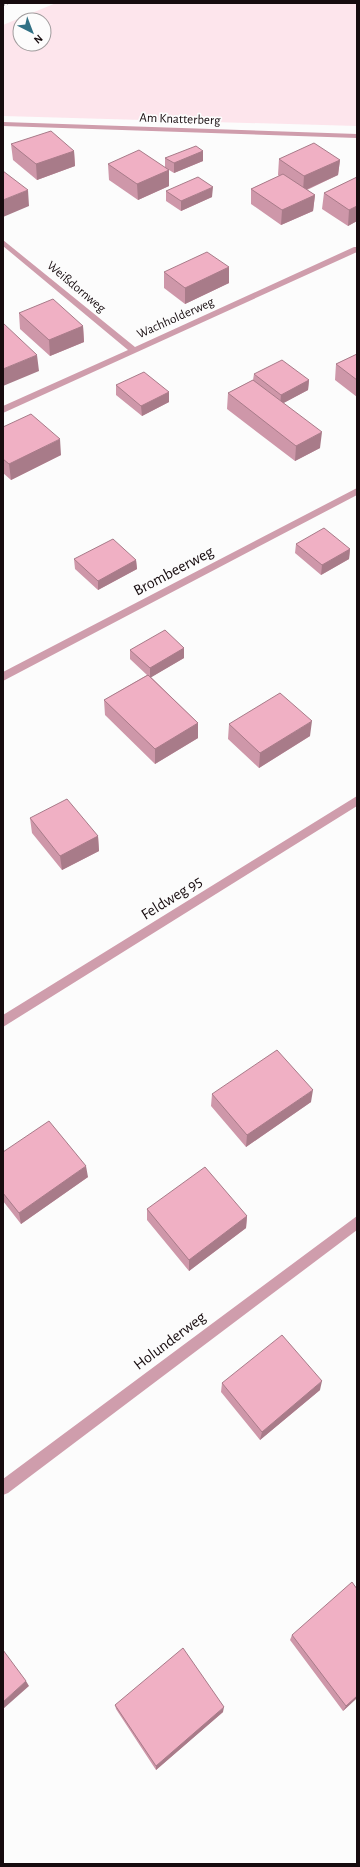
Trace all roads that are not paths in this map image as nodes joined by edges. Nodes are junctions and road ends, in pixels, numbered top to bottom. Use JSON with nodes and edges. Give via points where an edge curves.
{"nodes":[{"id":1,"x":3,"y":124,"type":"edge"},
{"id":2,"x":357,"y":136,"type":"edge"},
{"id":3,"x":3,"y":242,"type":"edge"},
{"id":4,"x":357,"y":249,"type":"edge"},
{"id":5,"x":134,"y":350,"type":"junction"},
{"id":6,"x":3,"y":410,"type":"edge"},
{"id":7,"x":357,"y":491,"type":"edge"},
{"id":8,"x":3,"y":677,"type":"edge"},
{"id":9,"x":357,"y":800,"type":"edge"},
{"id":10,"x":3,"y":1022,"type":"edge"},
{"id":11,"x":357,"y":1222,"type":"edge"},
{"id":12,"x":3,"y":1488,"type":"edge"}],
"edges":[{"from":1,"to":2,"type":"street","name":"Am Knatterberg"},
{"from":3,"to":5,"type":"street","name":"Weißdornweg"},
{"from":4,"to":5,"type":"street","name":"Wachholderweg"},
{"from":5,"to":6,"type":"street","name":"Wachholderweg"},
{"from":7,"to":8,"type":"street","name":"Brombeerweg"},
{"from":9,"to":10,"type":"street","name":"Feldweg 95"},
{"from":11,"to":12,"type":"street","name":"Holunderweg"}]}
